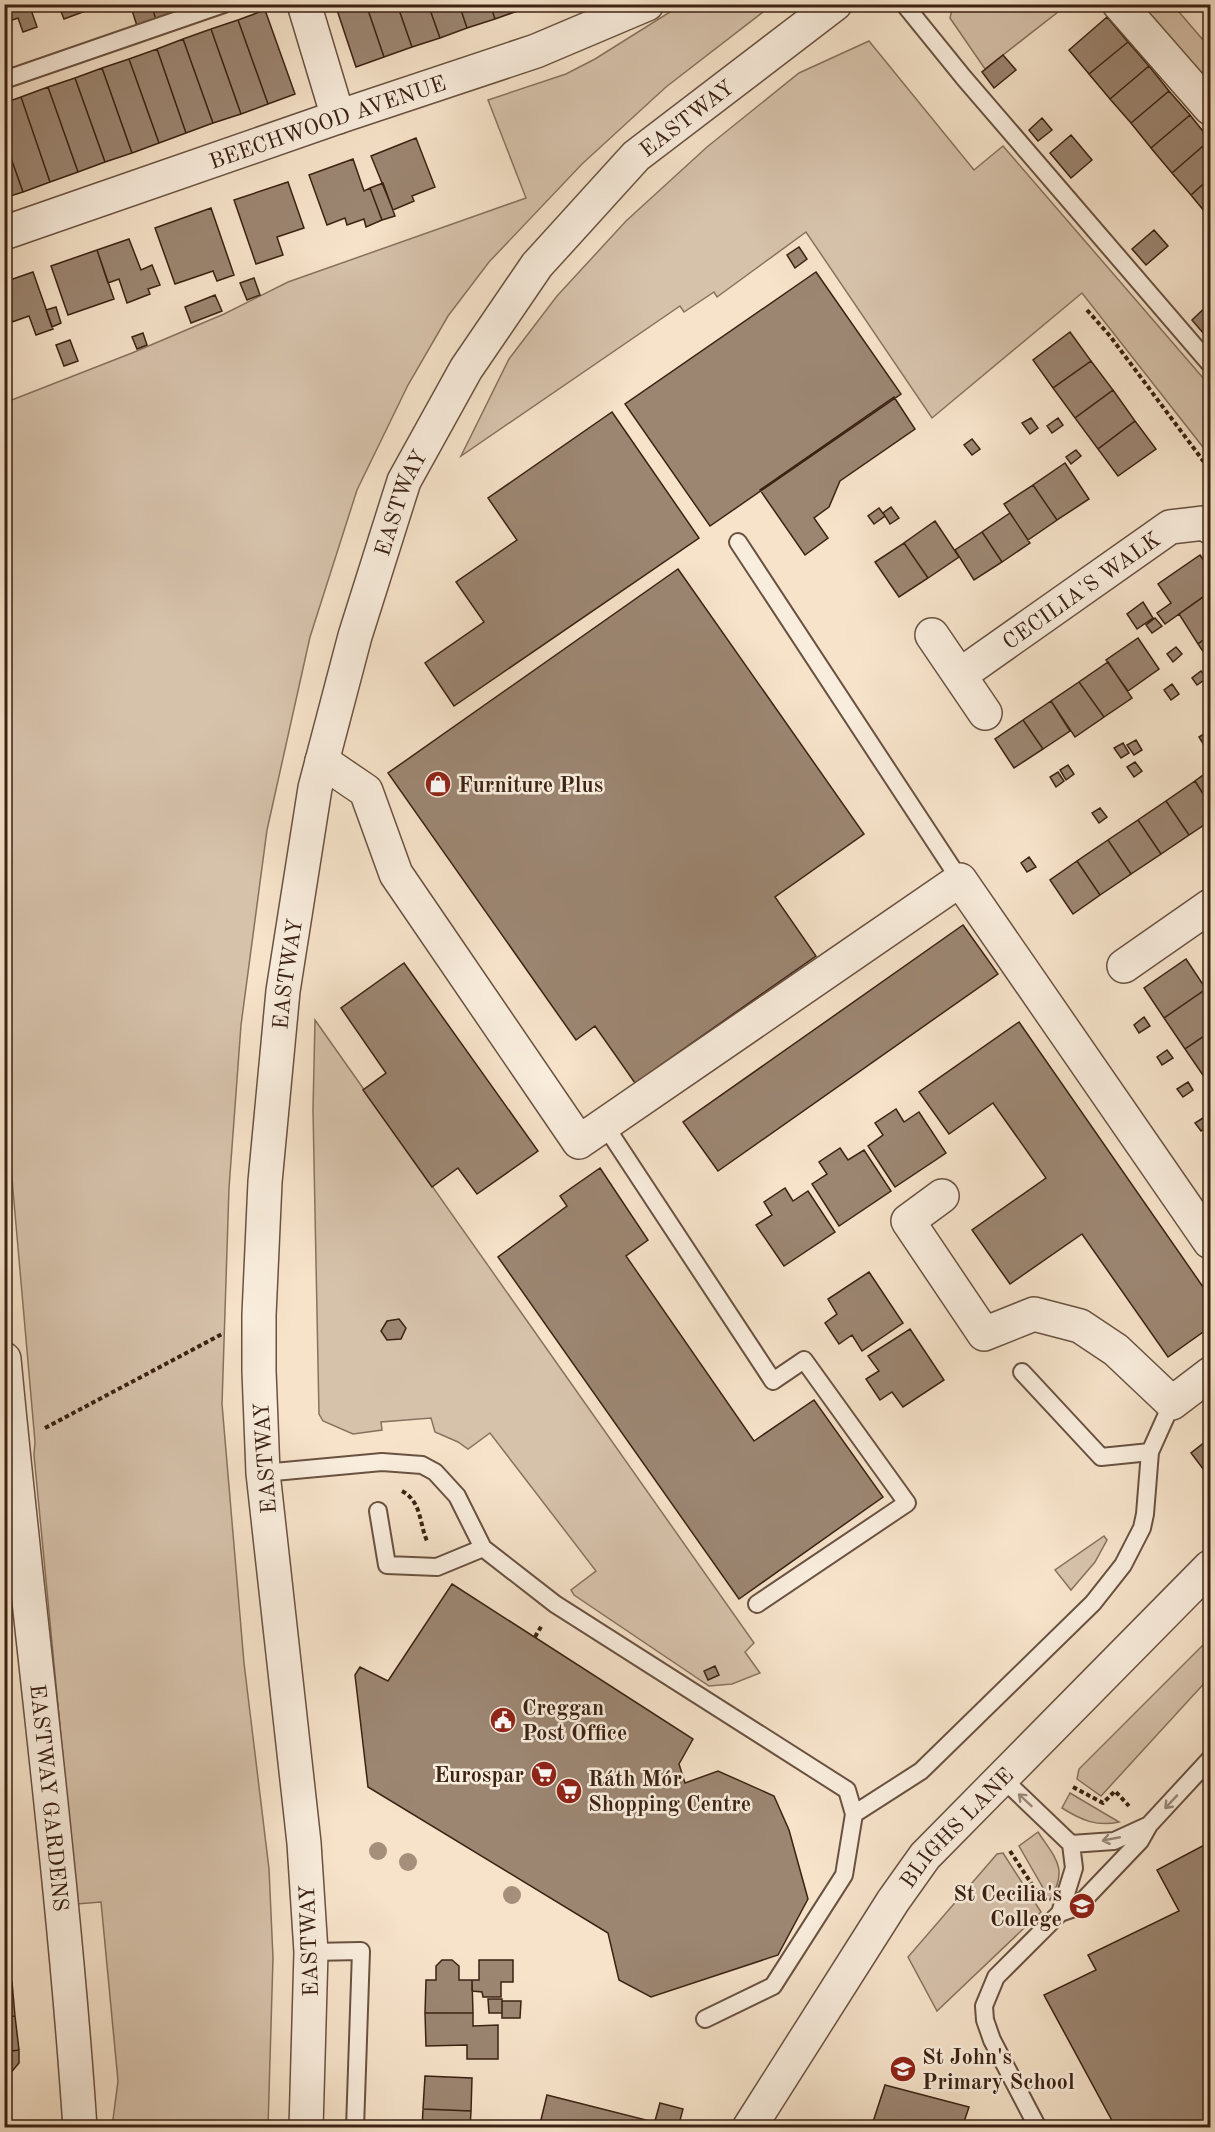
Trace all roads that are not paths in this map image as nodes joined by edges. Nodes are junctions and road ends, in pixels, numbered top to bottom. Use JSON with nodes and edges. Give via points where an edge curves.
{"nodes":[{"id":1,"x":224,"y":4,"type":"edge"},
{"id":2,"x":304,"y":4,"type":"edge"},
{"id":3,"x":834,"y":4,"type":"edge"},
{"id":4,"x":904,"y":4,"type":"edge"},
{"id":5,"x":1119,"y":4,"type":"edge"},
{"id":6,"x":645,"y":5,"type":"edge"},
{"id":7,"x":4,"y":80,"type":"edge"},
{"id":8,"x":1210,"y":108,"type":"edge"},
{"id":9,"x":338,"y":117,"type":"junction"},
{"id":10,"x":4,"y":233,"type":"edge"},
{"id":11,"x":1210,"y":364,"type":"edge"},
{"id":12,"x":1210,"y":527,"type":"edge"},
{"id":13,"x":738,"y":542,"type":"dead end"},
{"id":14,"x":932,"y":635,"type":"dead end"},
{"id":15,"x":960,"y":675,"type":"junction"},
{"id":16,"x":985,"y":713,"type":"dead end"},
{"id":17,"x":322,"y":761,"type":"junction"},
{"id":18,"x":960,"y":880,"type":"junction"},
{"id":19,"x":1210,"y":906,"type":"edge"},
{"id":20,"x":1124,"y":966,"type":"dead end"},
{"id":21,"x":604,"y":1124,"type":"junction"},
{"id":22,"x":942,"y":1196,"type":"dead end"},
{"id":23,"x":1210,"y":1242,"type":"edge"},
{"id":24,"x":4,"y":1359,"type":"edge"},
{"id":25,"x":1022,"y":1372,"type":"dead end"},
{"id":26,"x":1210,"y":1374,"type":"edge"},
{"id":27,"x":1172,"y":1402,"type":"junction"},
{"id":28,"x":1150,"y":1452,"type":"junction"},
{"id":29,"x":10,"y":1461,"type":"edge"},
{"id":30,"x":263,"y":1473,"type":"junction"},
{"id":31,"x":378,"y":1511,"type":"dead end"},
{"id":32,"x":483,"y":1548,"type":"junction"},
{"id":33,"x":1210,"y":1567,"type":"edge"},
{"id":34,"x":757,"y":1604,"type":"dead end"},
{"id":35,"x":1210,"y":1759,"type":"edge"},
{"id":36,"x":1001,"y":1778,"type":"junction"},
{"id":37,"x":854,"y":1814,"type":"junction"},
{"id":38,"x":1149,"y":1825,"type":"junction"},
{"id":39,"x":1071,"y":1844,"type":"junction"},
{"id":40,"x":1060,"y":1912,"type":"junction"},
{"id":41,"x":311,"y":1952,"type":"junction"},
{"id":42,"x":705,"y":2019,"type":"dead end"},
{"id":43,"x":80,"y":2127,"type":"edge"},
{"id":44,"x":306,"y":2127,"type":"edge"},
{"id":45,"x":355,"y":2127,"type":"edge"},
{"id":46,"x":749,"y":2127,"type":"edge"},
{"id":47,"x":1038,"y":2127,"type":"edge"}],
"edges":[{"from":1,"to":7,"type":"lane"},
{"from":2,"to":9,"type":"street"},
{"from":3,"to":17,"type":"street","name":"EASTWAY","via":[[636,156],[537,265],[466,369],[404,481],[355,636]]},
{"from":4,"to":11,"type":"lane"},
{"from":5,"to":8,"type":"street"},
{"from":6,"to":9,"type":"street","name":"BEECHWOOD AVENUE","via":[[536,51]]},
{"from":9,"to":10,"type":"street","name":"BEECHWOOD AVENUE"},
{"from":12,"to":15,"type":"street","name":"CECILIA'S WALK","via":[[1204,523],[1170,527]]},
{"from":13,"to":18,"type":"lane"},
{"from":14,"to":15,"type":"street"},
{"from":15,"to":16,"type":"street"},
{"from":17,"to":21,"type":"street","via":[[366,791],[396,874],[579,1142]]},
{"from":17,"to":30,"type":"street","name":"EASTWAY","via":[[283,991],[265,1182],[259,1315]]},
{"from":18,"to":21,"type":"street"},
{"from":18,"to":23,"type":"street"},
{"from":19,"to":20,"type":"street"},
{"from":21,"to":34,"type":"lane","via":[[773,1381],[804,1360],[907,1503]]},
{"from":22,"to":27,"type":"street","via":[[908,1221],[984,1334],[1034,1314],[1080,1326],[1116,1350]]},
{"from":24,"to":29,"type":"street","name":"EASTWAY GARDENS"},
{"from":25,"to":28,"type":"lane","via":[[1101,1457]]},
{"from":26,"to":27,"type":"street"},
{"from":27,"to":28,"type":"lane"},
{"from":28,"to":37,"type":"lane","via":[[1142,1528],[1123,1565],[1093,1603],[921,1771]]},
{"from":29,"to":43,"type":"street","name":"EASTWAY GARDENS","via":[[55,1837]]},
{"from":30,"to":32,"type":"lane","via":[[382,1462],[422,1465],[435,1472],[457,1496]]},
{"from":30,"to":41,"type":"street","name":"EASTWAY","via":[[304,1843]]},
{"from":31,"to":32,"type":"lane","via":[[387,1565],[437,1567]]},
{"from":32,"to":37,"type":"lane","via":[[555,1604],[848,1790]]},
{"from":33,"to":36,"type":"street","name":"BLIGHS LANE"},
{"from":35,"to":38,"type":"lane","one_way":true},
{"from":39,"to":36,"type":"lane","one_way":true},
{"from":36,"to":46,"type":"street","name":"BLIGHS LANE","via":[[940,1840],[892,1901]]},
{"from":37,"to":42,"type":"lane","via":[[844,1875],[773,1986]]},
{"from":38,"to":39,"type":"lane","one_way":true,"via":[[1114,1841]]},
{"from":38,"to":40,"type":"lane","via":[[1140,1841],[1077,1907]]},
{"from":39,"to":40,"type":"lane","via":[[1074,1868]]},
{"from":40,"to":47,"type":"lane","via":[[996,1977],[984,2006],[992,2040]]},
{"from":41,"to":44,"type":"street","name":"EASTWAY"},
{"from":41,"to":45,"type":"lane","via":[[361,1951]]}]}
